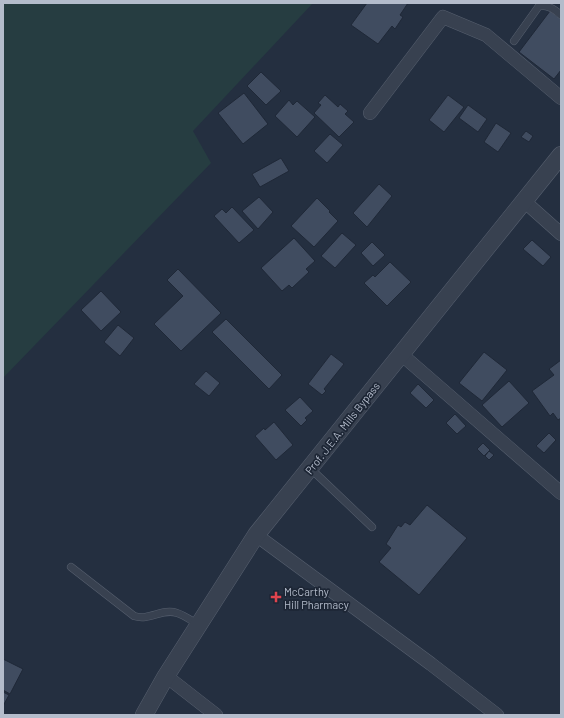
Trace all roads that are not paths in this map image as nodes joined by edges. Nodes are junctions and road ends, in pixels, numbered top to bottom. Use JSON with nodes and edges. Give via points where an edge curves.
{"nodes":[{"id":1,"x":561,"y":15,"type":"edge"},
{"id":2,"x":514,"y":41,"type":"dead end"},
{"id":3,"x":561,"y":98,"type":"edge"},
{"id":4,"x":370,"y":114,"type":"dead end"},
{"id":5,"x":561,"y":155,"type":"edge"},
{"id":6,"x":524,"y":201,"type":"junction"},
{"id":7,"x":561,"y":234,"type":"edge"},
{"id":8,"x":401,"y":354,"type":"junction"},
{"id":9,"x":311,"y":469,"type":"junction"},
{"id":10,"x":561,"y":493,"type":"edge"},
{"id":11,"x":372,"y":527,"type":"dead end"},
{"id":12,"x":256,"y":535,"type":"junction"},
{"id":13,"x":72,"y":567,"type":"dead end"},
{"id":14,"x":199,"y":625,"type":"junction"},
{"id":15,"x":166,"y":676,"type":"junction"},
{"id":16,"x":144,"y":715,"type":"edge"},
{"id":17,"x":216,"y":715,"type":"edge"},
{"id":18,"x":497,"y":715,"type":"edge"}],
"edges":[{"from":1,"to":2,"type":"lane","via":[[554,9],[539,6]]},
{"from":3,"to":4,"type":"street","via":[[486,35],[443,17]]},
{"from":5,"to":6,"type":"street","name":"Prof. J.E.A. Mills Bypass"},
{"from":6,"to":7,"type":"street"},
{"from":6,"to":8,"type":"street","name":"Prof. J.E.A. Mills Bypass"},
{"from":8,"to":9,"type":"street","name":"Prof. J.E.A. Mills Bypass"},
{"from":8,"to":10,"type":"street"},
{"from":9,"to":11,"type":"lane"},
{"from":9,"to":12,"type":"street","name":"Prof. J.E.A. Mills Bypass"},
{"from":12,"to":14,"type":"street","name":"Prof. J.E.A. Mills Bypass"},
{"from":12,"to":18,"type":"street"},
{"from":13,"to":14,"type":"lane","via":[[134,616],[146,618],[176,612]]},
{"from":14,"to":15,"type":"street","name":"Prof. J.E.A. Mills Bypass"},
{"from":15,"to":16,"type":"street","name":"Prof. J.E.A. Mills Bypass"},
{"from":15,"to":17,"type":"street"}]}
